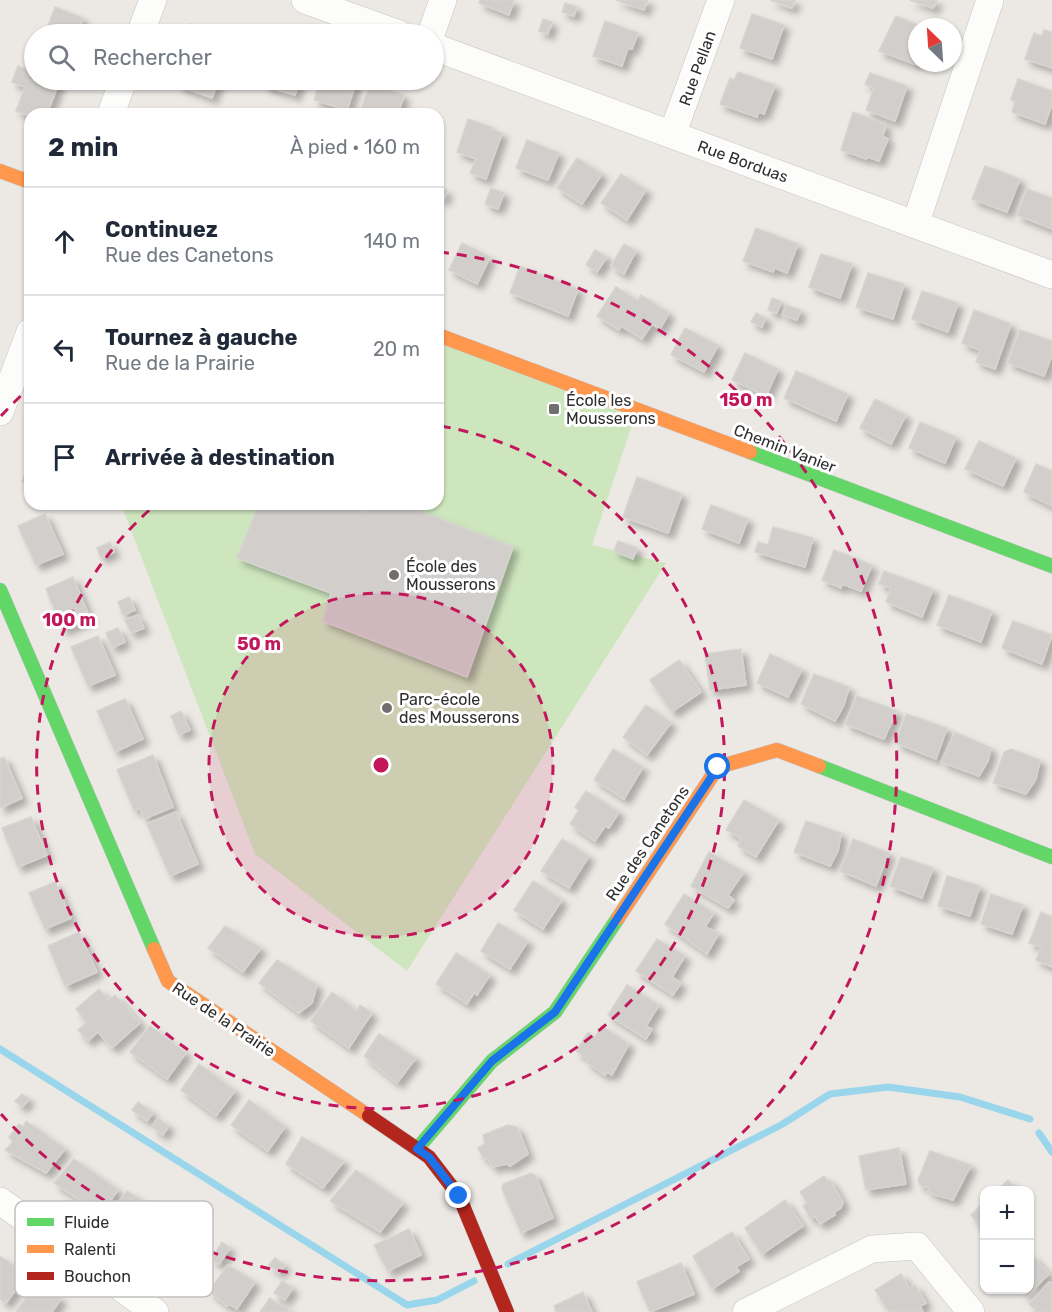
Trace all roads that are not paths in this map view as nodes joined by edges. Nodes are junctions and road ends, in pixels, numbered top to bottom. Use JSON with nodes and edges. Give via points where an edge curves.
{"nodes":[{"id":1,"x":153,"y":0,"type":"edge"},
{"id":2,"x":305,"y":0,"type":"edge"},
{"id":3,"x":443,"y":0,"type":"edge"},
{"id":4,"x":721,"y":0,"type":"edge"},
{"id":5,"x":990,"y":0,"type":"edge"},
{"id":6,"x":144,"y":24,"type":"edge"},
{"id":7,"x":371,"y":24,"type":"edge"},
{"id":8,"x":435,"y":24,"type":"edge"},
{"id":9,"x":444,"y":51,"type":"edge"},
{"id":10,"x":119,"y":90,"type":"edge"},
{"id":11,"x":113,"y":108,"type":"edge"},
{"id":12,"x":672,"y":135,"type":"junction"},
{"id":13,"x":0,"y":171,"type":"edge"},
{"id":14,"x":24,"y":180,"type":"edge"},
{"id":15,"x":915,"y":225,"type":"junction"},
{"id":16,"x":1052,"y":275,"type":"edge"},
{"id":17,"x":444,"y":337,"type":"edge"},
{"id":18,"x":24,"y":348,"type":"edge"},
{"id":19,"x":0,"y":412,"type":"edge"},
{"id":20,"x":1052,"y":566,"type":"edge"},
{"id":21,"x":0,"y":590,"type":"edge"},
{"id":22,"x":1052,"y":857,"type":"edge"},
{"id":23,"x":417,"y":1149,"type":"junction"},
{"id":24,"x":0,"y":1201,"type":"edge"},
{"id":25,"x":15,"y":1212,"type":"edge"},
{"id":26,"x":134,"y":1297,"type":"edge"},
{"id":27,"x":155,"y":1312,"type":"edge"},
{"id":28,"x":507,"y":1312,"type":"edge"},
{"id":29,"x":746,"y":1312,"type":"edge"},
{"id":30,"x":971,"y":1312,"type":"edge"}],
"edges":[{"from":1,"to":6,"type":"street"},
{"from":2,"to":7,"type":"street"},
{"from":3,"to":8,"type":"street"},
{"from":4,"to":12,"type":"street","name":"Rue Pellan"},
{"from":5,"to":15,"type":"street"},
{"from":9,"to":12,"type":"street","name":"Rue Borduas"},
{"from":10,"to":11,"type":"street"},
{"from":12,"to":15,"type":"street","name":"Rue Borduas"},
{"from":13,"to":14,"type":"street"},
{"from":15,"to":16,"type":"street","name":"Rue Borduas"},
{"from":17,"to":20,"type":"street","name":"Chemin Vanier"},
{"from":18,"to":19,"type":"street"},
{"from":21,"to":23,"type":"street","name":"Rue de la Prairie","via":[[168,981]]},
{"from":22,"to":23,"type":"street","name":"Rue des Canetons","via":[[777,750],[718,767],[555,1012],[492,1061]]},
{"from":23,"to":28,"type":"street","name":"Rue de la Prairie","via":[[429,1157],[459,1196]]},
{"from":24,"to":25,"type":"street"},
{"from":26,"to":27,"type":"street"},
{"from":29,"to":30,"type":"street","via":[[872,1249],[917,1246]]}]}
